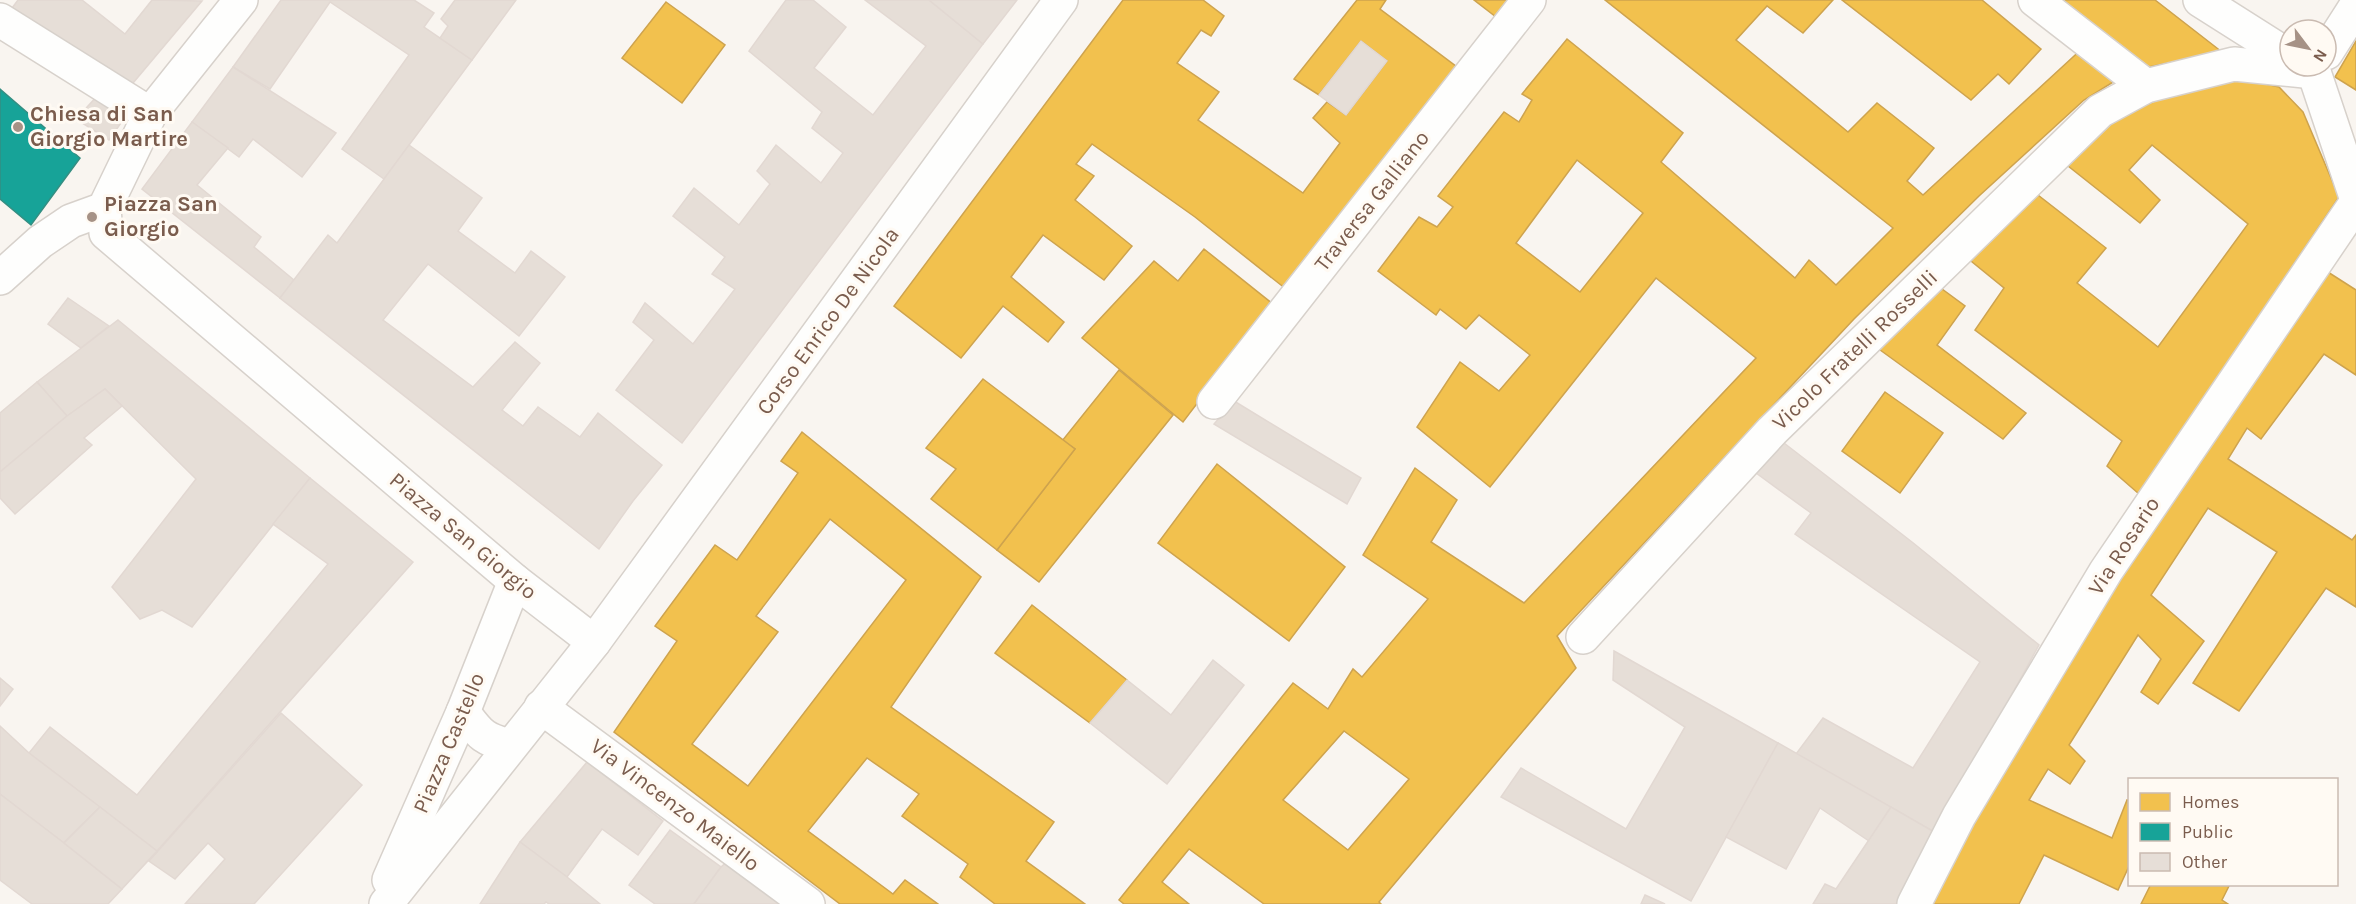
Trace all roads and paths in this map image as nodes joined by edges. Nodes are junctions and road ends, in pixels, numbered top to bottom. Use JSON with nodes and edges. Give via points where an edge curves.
{"nodes":[{"id":1,"x":241,"y":0,"type":"edge"},
{"id":2,"x":1062,"y":0,"type":"edge"},
{"id":3,"x":1529,"y":0,"type":"edge"},
{"id":4,"x":2036,"y":0,"type":"edge"},
{"id":5,"x":2200,"y":0,"type":"edge"},
{"id":6,"x":2356,"y":6,"type":"edge"},
{"id":7,"x":0,"y":20,"type":"edge"},
{"id":8,"x":2338,"y":28,"type":"edge"},
{"id":9,"x":2278,"y":45,"type":"edge"},
{"id":10,"x":2278,"y":63,"type":"edge"},
{"id":11,"x":2315,"y":78,"type":"edge"},
{"id":12,"x":2146,"y":86,"type":"junction"},
{"id":13,"x":150,"y":114,"type":"junction"},
{"id":14,"x":2356,"y":197,"type":"edge"},
{"id":15,"x":2356,"y":203,"type":"edge"},
{"id":16,"x":104,"y":209,"type":"junction"},
{"id":17,"x":0,"y":278,"type":"edge"},
{"id":18,"x":1214,"y":402,"type":"dead end"},
{"id":19,"x":516,"y":581,"type":"junction"},
{"id":20,"x":1583,"y":637,"type":"dead end"},
{"id":21,"x":594,"y":642,"type":"junction"},
{"id":22,"x":542,"y":707,"type":"junction"},
{"id":23,"x":463,"y":712,"type":"junction"},
{"id":24,"x":510,"y":746,"type":"junction"},
{"id":25,"x":379,"y":904,"type":"edge"},
{"id":26,"x":386,"y":904,"type":"edge"},
{"id":27,"x":808,"y":904,"type":"edge"},
{"id":28,"x":1914,"y":904,"type":"edge"}],
"edges":[{"from":1,"to":13,"type":"street"},
{"from":2,"to":21,"type":"street","name":"Corso Enrico De Nicola"},
{"from":3,"to":18,"type":"street","name":"Traversa Galliano"},
{"from":4,"to":12,"type":"street"},
{"from":5,"to":9,"type":"street"},
{"from":6,"to":8,"type":"street"},
{"from":7,"to":13,"type":"street"},
{"from":10,"to":12,"type":"street","name":"Vicolo Fratelli Rosselli","via":[[2234,64]]},
{"from":11,"to":14,"type":"street"},
{"from":12,"to":20,"type":"street","name":"Vicolo Fratelli Rosselli","via":[[2100,111],[1780,423]]},
{"from":13,"to":16,"type":"street"},
{"from":15,"to":28,"type":"street","name":"Via Rosario","via":[[2106,571],[1959,816]]},
{"from":16,"to":17,"type":"street","via":[[70,221]]},
{"from":16,"to":19,"type":"street","name":"Piazza San Giorgio","via":[[106,233]]},
{"from":19,"to":21,"type":"street","name":"Piazza San Giorgio"},
{"from":19,"to":23,"type":"street","name":"Piazza Castello"},
{"from":21,"to":22,"type":"street","name":"Piazza Castello"},
{"from":22,"to":24,"type":"street","name":"Piazza Castello"},
{"from":22,"to":27,"type":"street","name":"Via Vincenzo Maiello"},
{"from":23,"to":24,"type":"street","via":[[490,741]]},
{"from":23,"to":25,"type":"street","name":"Piazza Castello"},
{"from":24,"to":26,"type":"street","name":"Piazza Castello"}]}
